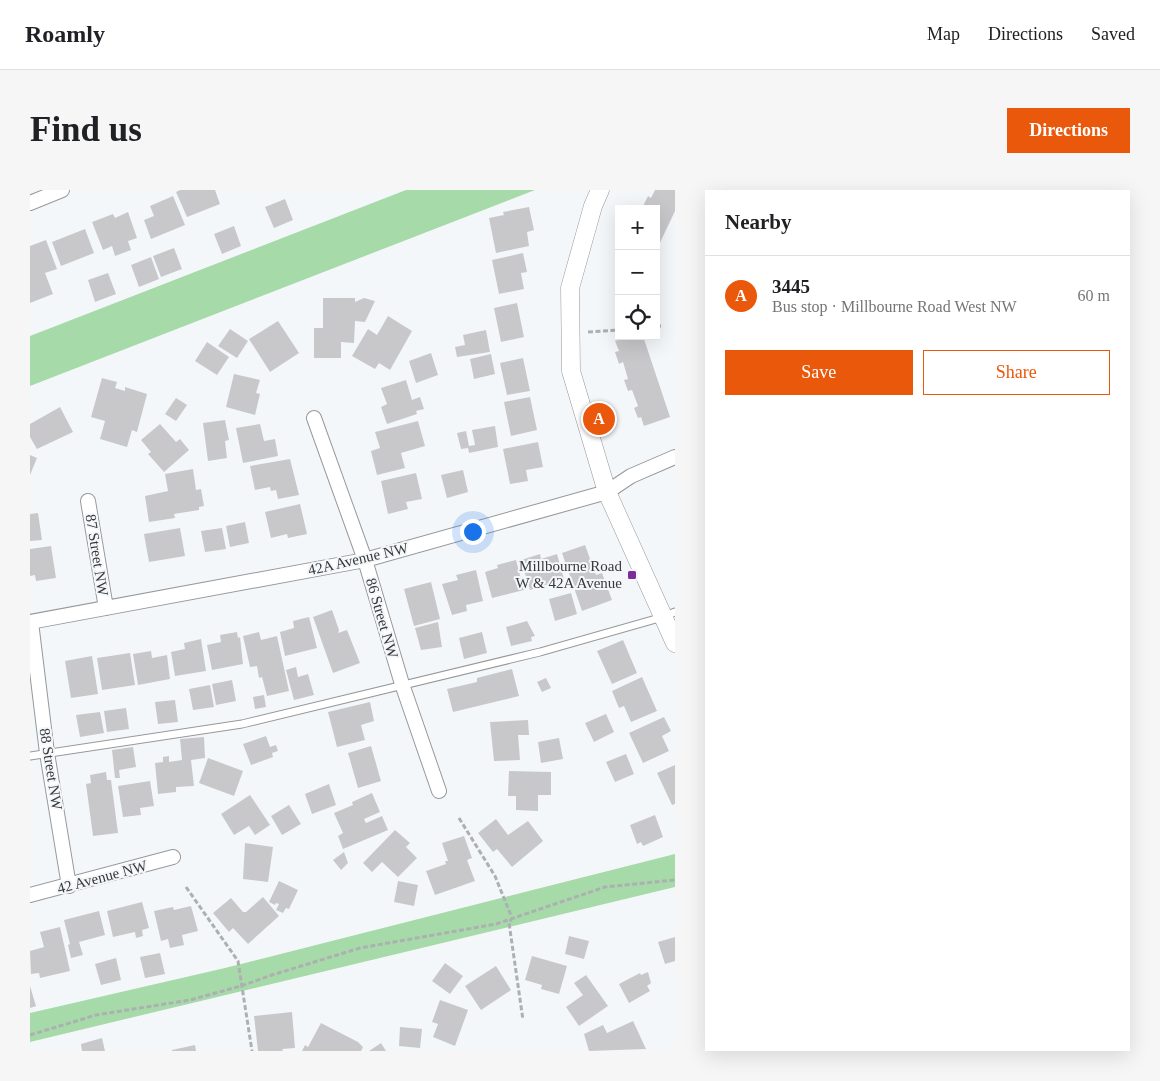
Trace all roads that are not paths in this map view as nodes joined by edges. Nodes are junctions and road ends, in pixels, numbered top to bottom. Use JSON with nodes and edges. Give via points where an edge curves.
{"nodes":[{"id":1,"x":62,"y":190,"type":"edge"},
{"id":2,"x":600,"y":190,"type":"edge"},
{"id":3,"x":30,"y":203,"type":"edge"},
{"id":4,"x":314,"y":418,"type":"dead end"},
{"id":5,"x":675,"y":457,"type":"edge"},
{"id":6,"x":608,"y":492,"type":"junction"},
{"id":7,"x":88,"y":501,"type":"dead end"},
{"id":8,"x":365,"y":560,"type":"junction"},
{"id":9,"x":106,"y":608,"type":"junction"},
{"id":10,"x":669,"y":614,"type":"edge"},
{"id":11,"x":30,"y":622,"type":"edge"},
{"id":12,"x":675,"y":643,"type":"edge"},
{"id":13,"x":402,"y":684,"type":"junction"},
{"id":14,"x":47,"y":753,"type":"junction"},
{"id":15,"x":30,"y":756,"type":"edge"},
{"id":16,"x":439,"y":791,"type":"dead end"},
{"id":17,"x":173,"y":857,"type":"dead end"},
{"id":18,"x":69,"y":886,"type":"junction"},
{"id":19,"x":30,"y":895,"type":"edge"}],
"edges":[{"from":1,"to":3,"type":"street"},
{"from":2,"to":6,"type":"street","via":[[570,288],[571,371]]},
{"from":4,"to":8,"type":"street","name":"86 Street NW"},
{"from":5,"to":6,"type":"street","name":"42A Avenue NW","via":[[632,476]]},
{"from":6,"to":8,"type":"street","name":"42A Avenue NW"},
{"from":6,"to":10,"type":"street"},
{"from":7,"to":9,"type":"street","name":"87 Street NW"},
{"from":8,"to":9,"type":"street","name":"42A Avenue NW"},
{"from":8,"to":13,"type":"street","name":"86 Street NW"},
{"from":9,"to":11,"type":"street","name":"42A Avenue NW"},
{"from":10,"to":12,"type":"street"},
{"from":10,"to":13,"type":"lane","via":[[540,652]]},
{"from":11,"to":14,"type":"street","name":"88 Street NW"},
{"from":13,"to":14,"type":"lane","via":[[242,724]]},
{"from":13,"to":16,"type":"street","name":"86 Street NW"},
{"from":14,"to":15,"type":"lane"},
{"from":14,"to":18,"type":"street","name":"88 Street NW"},
{"from":17,"to":18,"type":"street","name":"42 Avenue NW"},
{"from":18,"to":19,"type":"street","name":"42 Avenue NW"}]}
